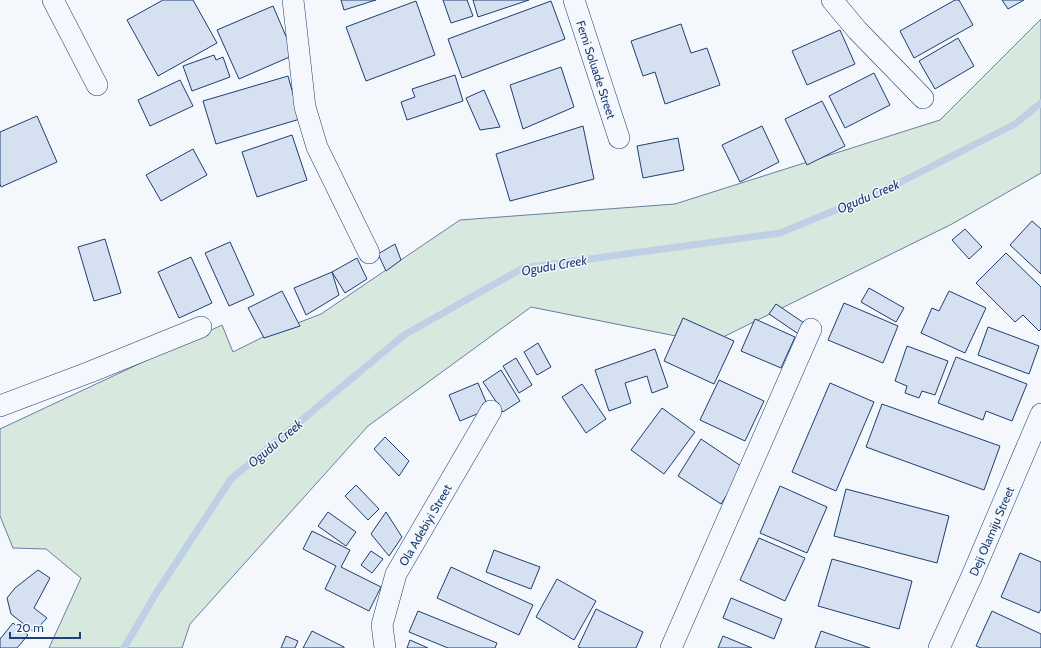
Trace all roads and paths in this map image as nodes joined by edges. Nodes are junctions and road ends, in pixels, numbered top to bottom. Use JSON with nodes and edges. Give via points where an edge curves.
{"nodes":[{"id":1,"x":53,"y":0,"type":"edge"},
{"id":2,"x":293,"y":0,"type":"edge"},
{"id":3,"x":574,"y":0,"type":"edge"},
{"id":4,"x":832,"y":0,"type":"edge"},
{"id":5,"x":97,"y":85,"type":"dead end"},
{"id":6,"x":923,"y":98,"type":"dead end"},
{"id":7,"x":619,"y":138,"type":"dead end"},
{"id":8,"x":369,"y":253,"type":"dead end"},
{"id":9,"x":201,"y":327,"type":"dead end"},
{"id":10,"x":811,"y":329,"type":"dead end"},
{"id":11,"x":0,"y":406,"type":"edge"},
{"id":12,"x":491,"y":411,"type":"dead end"},
{"id":13,"x":1041,"y":414,"type":"edge"},
{"id":14,"x":385,"y":648,"type":"edge"},
{"id":15,"x":671,"y":648,"type":"edge"},
{"id":16,"x":939,"y":648,"type":"edge"}],
"edges":[{"from":1,"to":5,"type":"street"},
{"from":2,"to":8,"type":"street","via":[[304,107],[318,148]]},
{"from":3,"to":7,"type":"street","name":"Femi Soluade Street"},
{"from":4,"to":6,"type":"street","via":[[857,30]]},
{"from":9,"to":11,"type":"street"},
{"from":10,"to":15,"type":"street"},
{"from":12,"to":14,"type":"street","name":"Ola Adebiyi Street","via":[[396,574],[382,625]]},
{"from":13,"to":16,"type":"street","name":"Deji Olamiju Street"}]}
